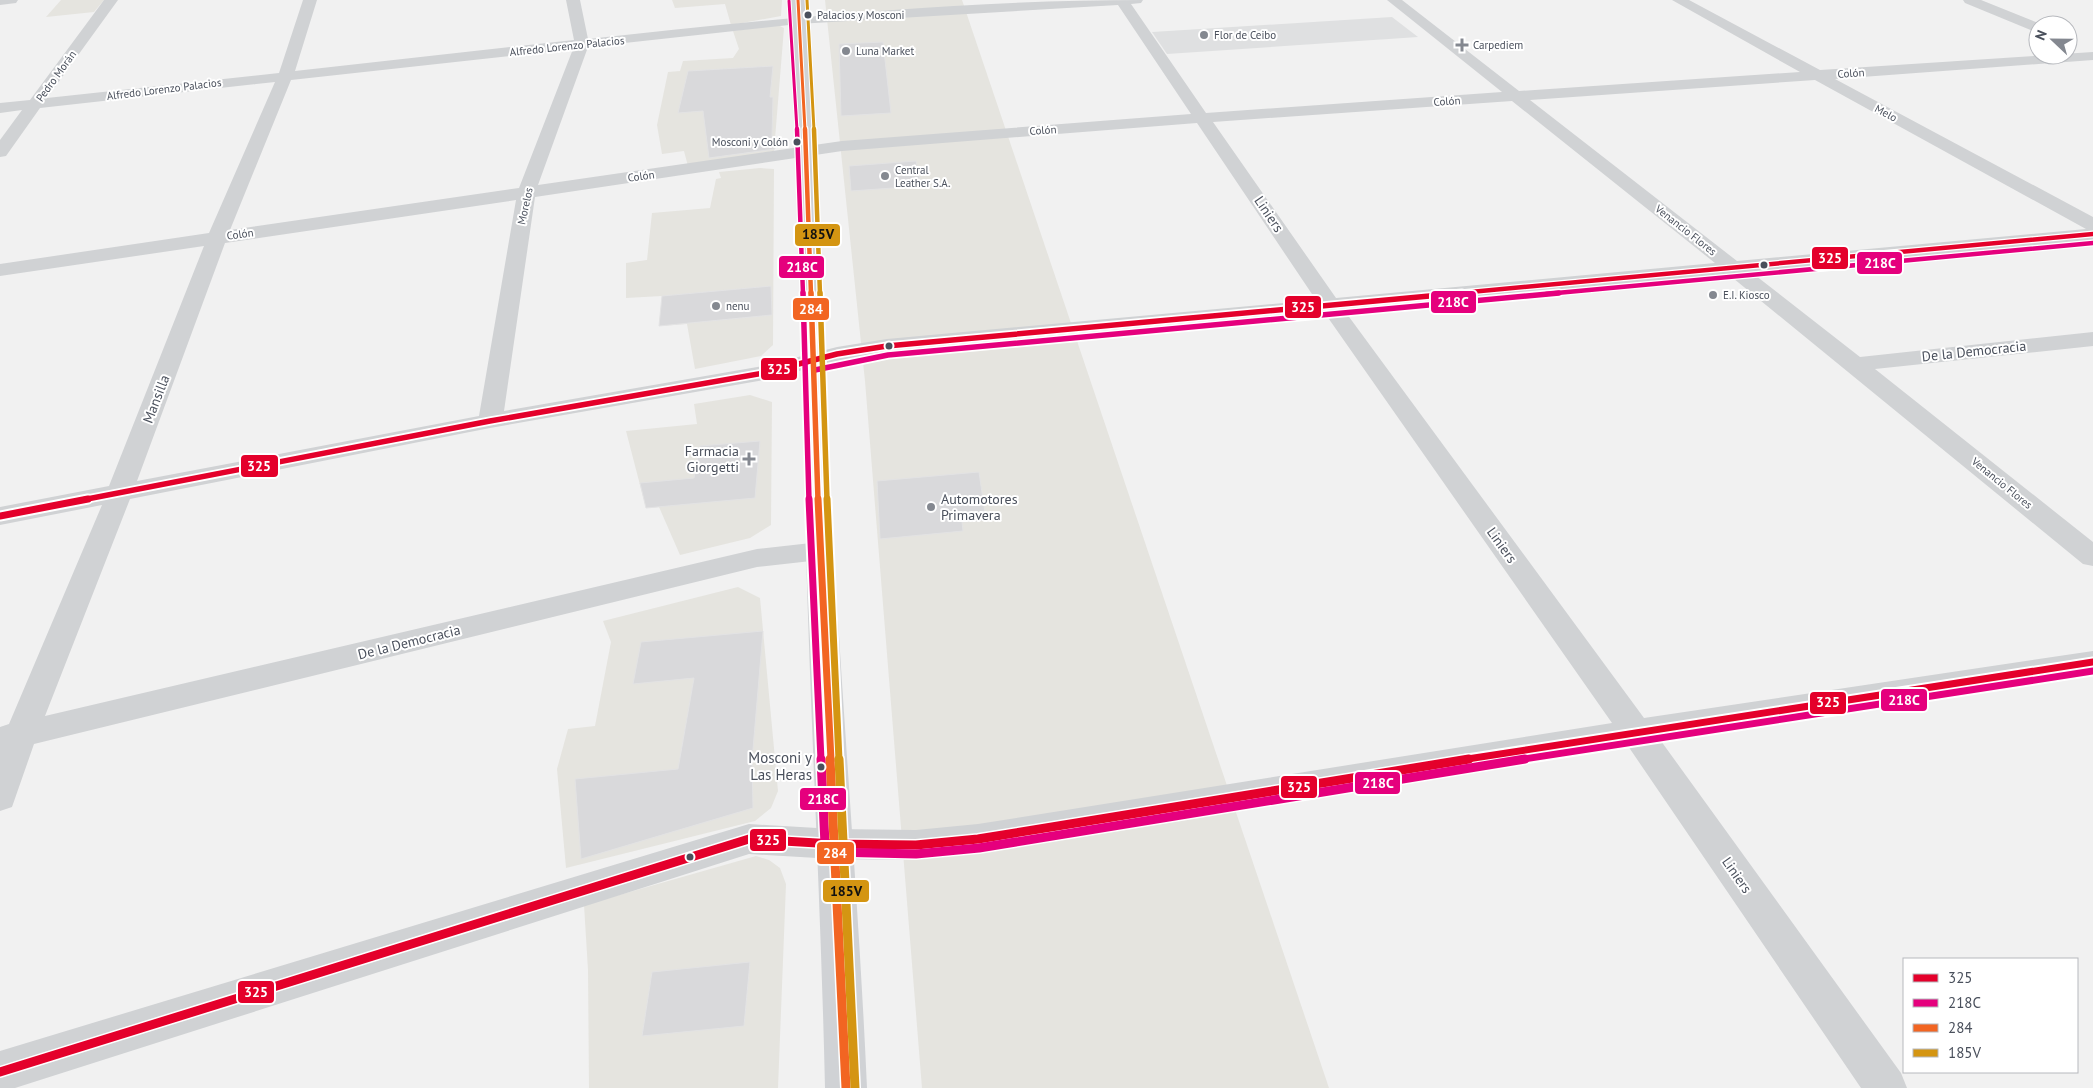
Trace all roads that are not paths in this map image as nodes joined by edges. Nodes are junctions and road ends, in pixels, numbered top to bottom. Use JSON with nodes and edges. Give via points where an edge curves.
{"nodes":[{"id":1,"x":11,"y":0,"type":"edge"},
{"id":2,"x":111,"y":0,"type":"edge"},
{"id":3,"x":310,"y":0,"type":"edge"},
{"id":4,"x":573,"y":0,"type":"edge"},
{"id":5,"x":798,"y":0,"type":"edge"},
{"id":6,"x":1126,"y":0,"type":"edge"},
{"id":7,"x":1394,"y":0,"type":"edge"},
{"id":8,"x":1678,"y":0,"type":"edge"},
{"id":9,"x":1970,"y":0,"type":"edge"},
{"id":10,"x":0,"y":1,"type":"edge"},
{"id":11,"x":798,"y":20,"type":"junction"},
{"id":12,"x":2028,"y":24,"type":"edge"},
{"id":13,"x":582,"y":45,"type":"junction"},
{"id":14,"x":2078,"y":45,"type":"edge"},
{"id":15,"x":2093,"y":50,"type":"edge"},
{"id":16,"x":2093,"y":56,"type":"edge"},
{"id":17,"x":1817,"y":75,"type":"junction"},
{"id":18,"x":286,"y":76,"type":"junction"},
{"id":19,"x":1514,"y":96,"type":"junction"},
{"id":20,"x":36,"y":104,"type":"junction"},
{"id":21,"x":0,"y":108,"type":"edge"},
{"id":22,"x":1203,"y":118,"type":"junction"},
{"id":23,"x":0,"y":152,"type":"edge"},
{"id":24,"x":807,"y":152,"type":"junction"},
{"id":25,"x":526,"y":193,"type":"junction"},
{"id":26,"x":2093,"y":225,"type":"edge"},
{"id":27,"x":2093,"y":234,"type":"edge"},
{"id":28,"x":216,"y":238,"type":"junction"},
{"id":29,"x":1732,"y":266,"type":"junction"},
{"id":30,"x":0,"y":270,"type":"edge"},
{"id":31,"x":1330,"y":305,"type":"junction"},
{"id":32,"x":2093,"y":339,"type":"edge"},
{"id":33,"x":813,"y":361,"type":"junction"},
{"id":34,"x":1855,"y":364,"type":"junction"},
{"id":35,"x":490,"y":421,"type":"junction"},
{"id":36,"x":120,"y":492,"type":"junction"},
{"id":37,"x":0,"y":516,"type":"edge"},
{"id":38,"x":820,"y":550,"type":"junction"},
{"id":39,"x":2093,"y":556,"type":"edge"},
{"id":40,"x":2093,"y":662,"type":"edge"},
{"id":41,"x":1636,"y":732,"type":"junction"},
{"id":42,"x":10,"y":738,"type":"edge"},
{"id":43,"x":0,"y":797,"type":"edge"},
{"id":44,"x":834,"y":844,"type":"junction"},
{"id":45,"x":0,"y":1072,"type":"edge"},
{"id":46,"x":846,"y":1088,"type":"edge"},
{"id":47,"x":1886,"y":1088,"type":"edge"}],
"edges":[{"from":1,"to":10,"type":"street"},
{"from":2,"to":20,"type":"street","name":"Pedro Morán"},
{"from":3,"to":18,"type":"street","name":"Mansilla"},
{"from":4,"to":13,"type":"street"},
{"from":5,"to":11,"type":"main road"},
{"from":6,"to":11,"type":"street","name":"Alfredo Lorenzo Palacios"},
{"from":6,"to":22,"type":"street","name":"Liniers"},
{"from":7,"to":19,"type":"street","name":"Venancio Flores"},
{"from":8,"to":17,"type":"street","name":"Melo"},
{"from":9,"to":12,"type":"street"},
{"from":11,"to":13,"type":"street","name":"Alfredo Lorenzo Palacios"},
{"from":11,"to":24,"type":"main road"},
{"from":13,"to":18,"type":"street","name":"Alfredo Lorenzo Palacios"},
{"from":13,"to":25,"type":"street","name":"Morelos"},
{"from":14,"to":15,"type":"street"},
{"from":16,"to":17,"type":"street","name":"Colón"},
{"from":17,"to":19,"type":"street","name":"Colón"},
{"from":17,"to":26,"type":"street","name":"Melo"},
{"from":18,"to":20,"type":"street","name":"Alfredo Lorenzo Palacios"},
{"from":18,"to":28,"type":"street","name":"Mansilla"},
{"from":19,"to":22,"type":"street","name":"Colón"},
{"from":19,"to":29,"type":"street","name":"Venancio Flores"},
{"from":20,"to":21,"type":"street","name":"Alfredo Lorenzo Palacios"},
{"from":20,"to":23,"type":"street","name":"Pedro Morán"},
{"from":22,"to":24,"type":"street","name":"Colón","via":[[842,146]]},
{"from":22,"to":31,"type":"street","name":"Liniers"},
{"from":24,"to":25,"type":"street","name":"Colón"},
{"from":24,"to":33,"type":"main road"},
{"from":25,"to":28,"type":"street","name":"Colón"},
{"from":25,"to":35,"type":"street","name":"Morelos"},
{"from":27,"to":29,"type":"street"},
{"from":28,"to":30,"type":"street","name":"Colón"},
{"from":28,"to":36,"type":"street","name":"Mansilla"},
{"from":29,"to":31,"type":"street"},
{"from":29,"to":34,"type":"street","name":"Venancio Flores"},
{"from":31,"to":33,"type":"street","via":[[887,346]]},
{"from":31,"to":41,"type":"street","name":"Liniers"},
{"from":32,"to":34,"type":"street","name":"De la Democracia"},
{"from":33,"to":35,"type":"street","via":[[764,373]]},
{"from":33,"to":38,"type":"main road"},
{"from":34,"to":39,"type":"street","name":"Venancio Flores"},
{"from":35,"to":36,"type":"street"},
{"from":36,"to":37,"type":"street"},
{"from":36,"to":42,"type":"street","name":"Mansilla"},
{"from":38,"to":42,"type":"street","name":"De la Democracia","via":[[757,558]]},
{"from":38,"to":44,"type":"main road"},
{"from":40,"to":41,"type":"street"},
{"from":41,"to":44,"type":"street","via":[[978,839],[916,845]]},
{"from":41,"to":47,"type":"street","name":"Liniers"},
{"from":42,"to":43,"type":"street","name":"Mansilla"},
{"from":44,"to":45,"type":"street","via":[[749,839]]},
{"from":44,"to":46,"type":"main road"}]}
